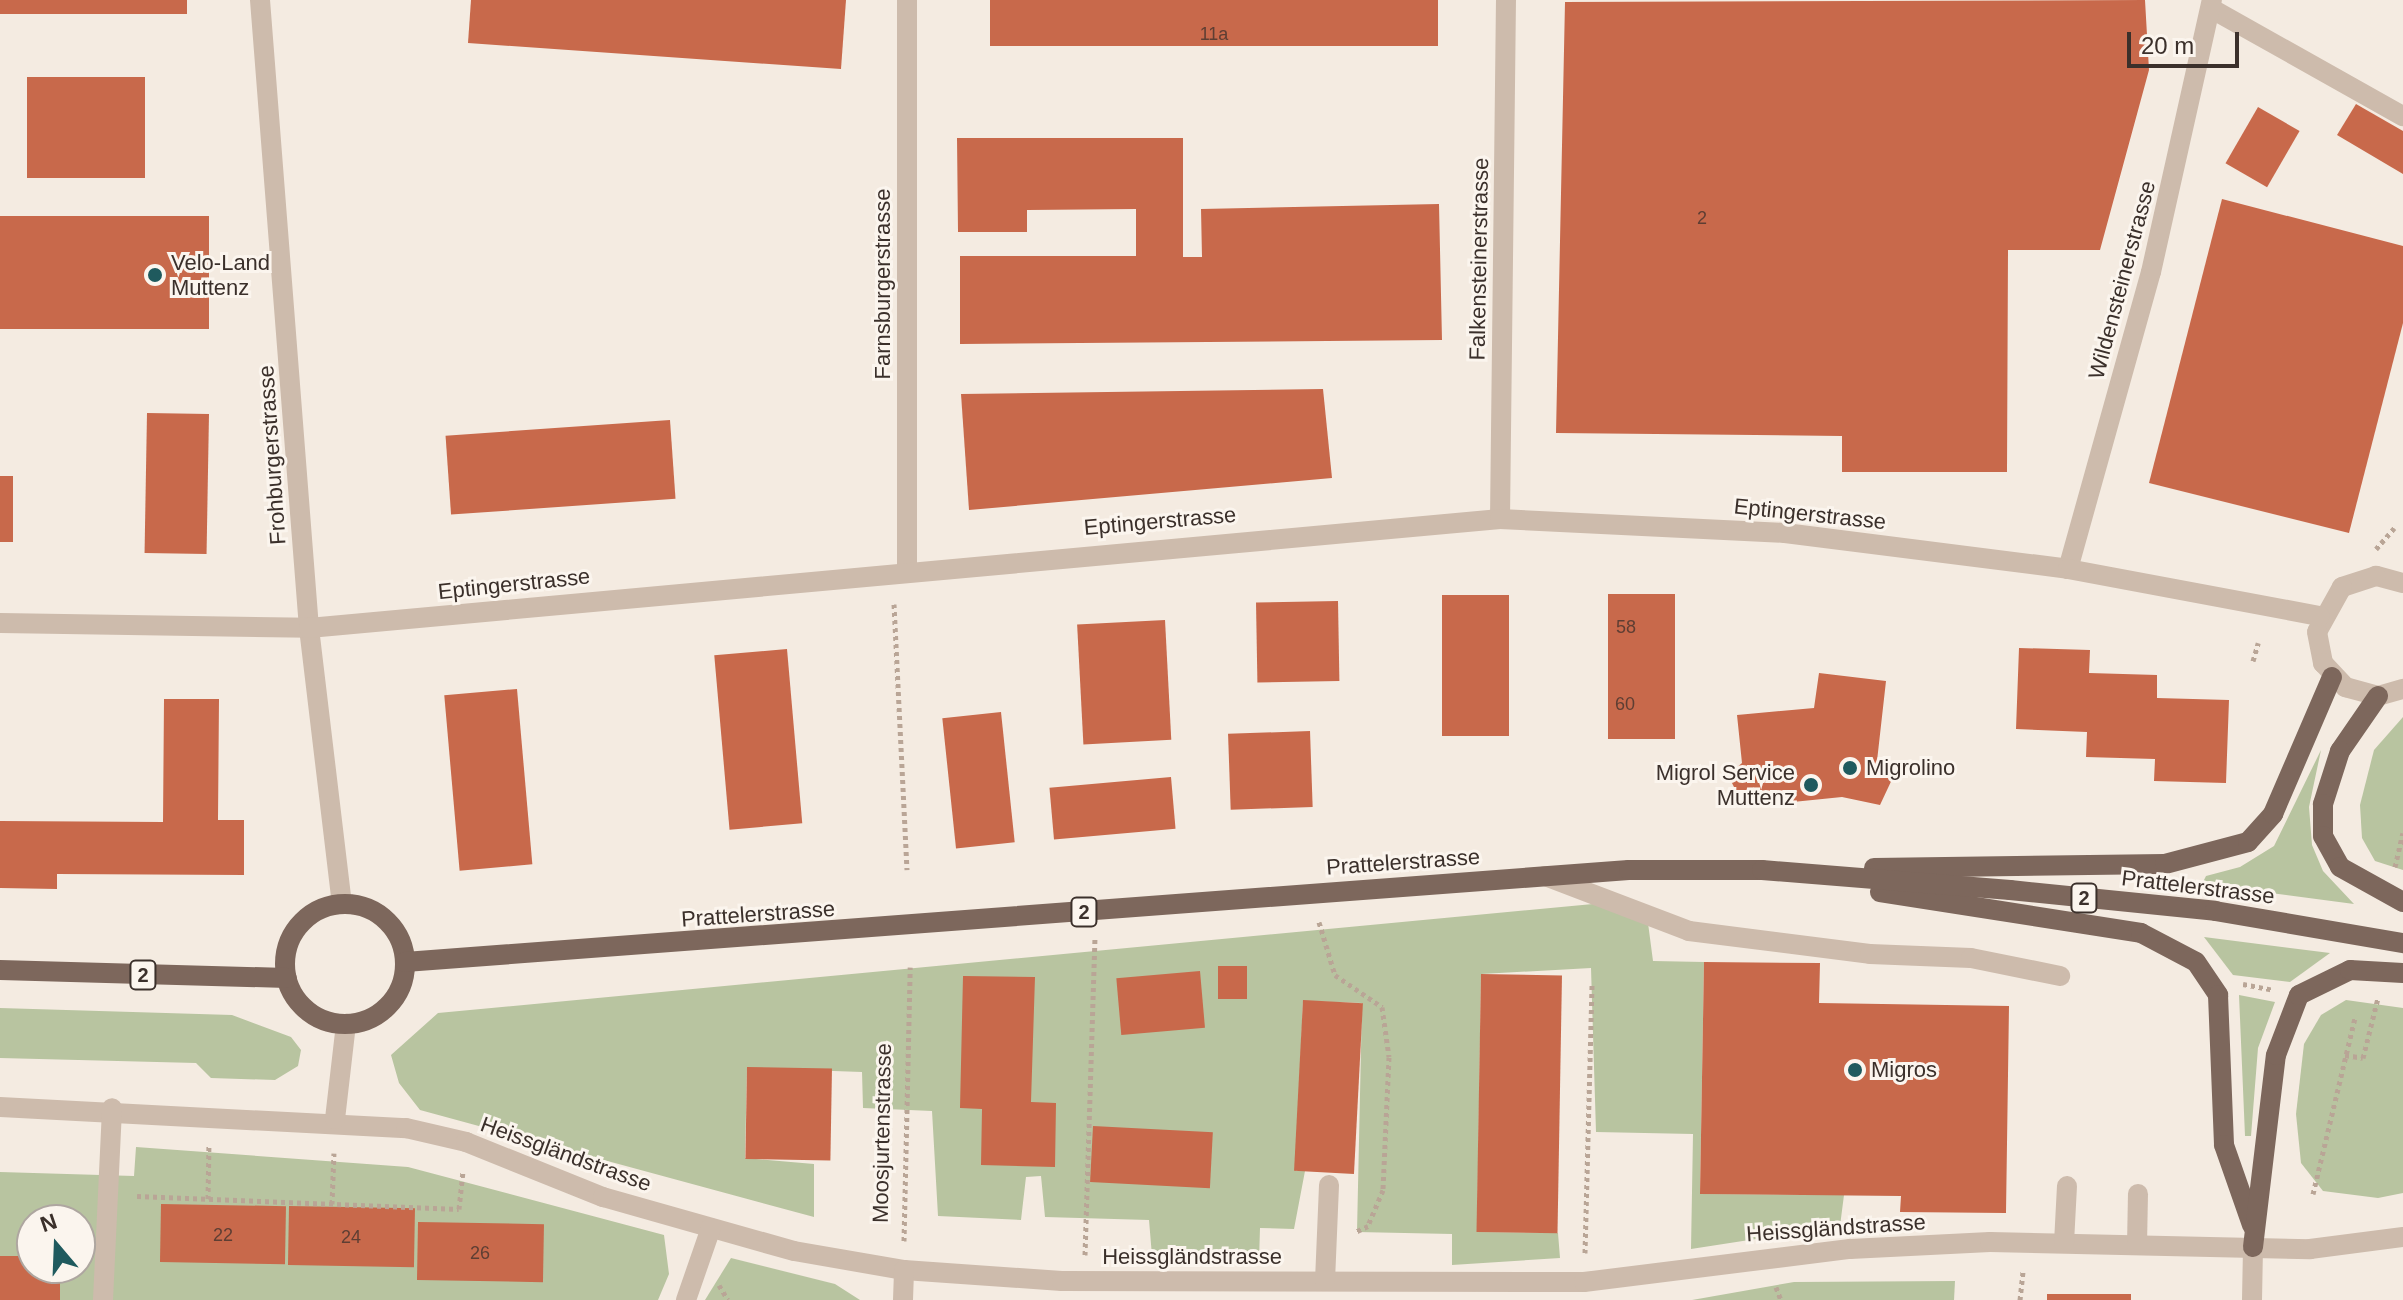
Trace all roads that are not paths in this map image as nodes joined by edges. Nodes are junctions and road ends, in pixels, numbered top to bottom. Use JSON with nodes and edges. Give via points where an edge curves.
{"nodes":[{"id":1,"x":260,"y":0,"type":"edge"},
{"id":2,"x":907,"y":0,"type":"edge"},
{"id":3,"x":1506,"y":0,"type":"edge"},
{"id":4,"x":2212,"y":4,"type":"edge"},
{"id":5,"x":2403,"y":116,"type":"edge"},
{"id":6,"x":1500,"y":519,"type":"junction"},
{"id":7,"x":900,"y":569,"type":"junction"},
{"id":8,"x":2068,"y":569,"type":"junction"},
{"id":9,"x":2403,"y":583,"type":"edge"},
{"id":10,"x":2320,"y":616,"type":"junction"},
{"id":11,"x":0,"y":623,"type":"edge"},
{"id":12,"x":309,"y":628,"type":"junction"},
{"id":13,"x":2332,"y":677,"type":"junction"},
{"id":14,"x":2403,"y":689,"type":"edge"},
{"id":15,"x":2378,"y":696,"type":"junction"},
{"id":16,"x":1762,"y":870,"type":"junction"},
{"id":17,"x":1545,"y":876,"type":"junction"},
{"id":18,"x":2403,"y":902,"type":"edge"},
{"id":19,"x":342,"y":904,"type":"junction"},
{"id":20,"x":2403,"y":943,"type":"edge"},
{"id":21,"x":405,"y":962,"type":"junction"},
{"id":22,"x":0,"y":970,"type":"edge"},
{"id":23,"x":2403,"y":973,"type":"edge"},
{"id":24,"x":2060,"y":976,"type":"dead end"},
{"id":25,"x":287,"y":978,"type":"junction"},
{"id":26,"x":346,"y":1024,"type":"junction"},
{"id":27,"x":0,"y":1107,"type":"edge"},
{"id":28,"x":112,"y":1108,"type":"junction"},
{"id":29,"x":335,"y":1119,"type":"junction"},
{"id":30,"x":1329,"y":1185,"type":"dead end"},
{"id":31,"x":2067,"y":1186,"type":"dead end"},
{"id":32,"x":2138,"y":1194,"type":"dead end"},
{"id":33,"x":2252,"y":1225,"type":"junction"},
{"id":34,"x":711,"y":1228,"type":"junction"},
{"id":35,"x":2403,"y":1237,"type":"edge"},
{"id":36,"x":2064,"y":1243,"type":"junction"},
{"id":37,"x":2137,"y":1245,"type":"junction"},
{"id":38,"x":2253,"y":1247,"type":"junction"},
{"id":39,"x":904,"y":1270,"type":"junction"},
{"id":40,"x":1325,"y":1281,"type":"junction"},
{"id":41,"x":1391,"y":1291,"type":"edge"},
{"id":42,"x":103,"y":1300,"type":"edge"},
{"id":43,"x":686,"y":1300,"type":"edge"},
{"id":44,"x":903,"y":1300,"type":"edge"},
{"id":45,"x":2252,"y":1300,"type":"edge"}],
"edges":[{"from":1,"to":12,"type":"street","name":"Frohburgerstrasse"},
{"from":2,"to":7,"type":"street","name":"Farnsburgerstrasse"},
{"from":3,"to":6,"type":"street","name":"Falkensteinerstrasse"},
{"from":4,"to":5,"type":"street"},
{"from":4,"to":8,"type":"street","name":"Wildensteinerstrasse","via":[[2151,272]]},
{"from":6,"to":7,"type":"street","name":"Eptingerstrasse"},
{"from":6,"to":8,"type":"street","name":"Eptingerstrasse","via":[[1785,533]]},
{"from":7,"to":12,"type":"street","name":"Eptingerstrasse"},
{"from":8,"to":10,"type":"street","name":"Eptingerstrasse"},
{"from":9,"to":10,"type":"street","via":[[2358,579],[2342,587]]},
{"from":10,"to":13,"type":"street","via":[[2318,648]]},
{"from":11,"to":12,"type":"street","name":"Eptingerstrasse"},
{"from":12,"to":19,"type":"street","name":"Frohburgerstrasse"},
{"from":13,"to":15,"type":"street"},
{"from":13,"to":16,"type":"main road","via":[[2273,814],[2248,842],[2165,864]]},
{"from":14,"to":15,"type":"street"},
{"from":15,"to":18,"type":"main road","via":[[2340,751],[2323,804],[2323,836],[2340,867]]},
{"from":16,"to":17,"type":"main road","name":"Prattelerstrasse","number":"2"},
{"from":16,"to":20,"type":"main road","name":"Prattelerstrasse","number":"2","via":[[2215,911]]},
{"from":16,"to":33,"type":"main road","via":[[2141,933],[2177,946],[2218,995],[2224,1145]]},
{"from":17,"to":21,"type":"main road","name":"Prattelerstrasse","number":"2"},
{"from":17,"to":24,"type":"street","via":[[1689,931],[1870,954],[1971,958]]},
{"from":19,"to":21,"type":"main road","via":[[370,910],[392,927]]},
{"from":19,"to":25,"type":"main road","via":[[297,928]]},
{"from":21,"to":26,"type":"main road","via":[[395,998],[364,1021]]},
{"from":22,"to":25,"type":"main road","number":"2"},
{"from":23,"to":33,"type":"main road","via":[[2350,970],[2299,995],[2276,1055]]},
{"from":25,"to":26,"type":"main road","via":[[308,1012]]},
{"from":26,"to":29,"type":"street"},
{"from":27,"to":28,"type":"street","name":"Heissgländstrasse"},
{"from":28,"to":29,"type":"street","name":"Heissgländstrasse"},
{"from":28,"to":42,"type":"street","via":[[112,1195]]},
{"from":29,"to":34,"type":"street","name":"Heissgländstrasse","via":[[466,1142],[603,1197]]},
{"from":30,"to":40,"type":"street"},
{"from":31,"to":36,"type":"street"},
{"from":32,"to":37,"type":"street"},
{"from":33,"to":38,"type":"main road"},
{"from":34,"to":39,"type":"street","name":"Heissgländstrasse"},
{"from":34,"to":43,"type":"street"},
{"from":35,"to":38,"type":"street","name":"Heissgländstrasse","via":[[2310,1249]]},
{"from":36,"to":37,"type":"street","name":"Heissgländstrasse"},
{"from":36,"to":41,"type":"street","name":"Heissgländstrasse","via":[[1765,1255],[1584,1282]]},
{"from":37,"to":38,"type":"street","name":"Heissgländstrasse"},
{"from":38,"to":45,"type":"street"},
{"from":39,"to":40,"type":"street","name":"Heissgländstrasse","via":[[1084,1281]]},
{"from":39,"to":44,"type":"street"},
{"from":40,"to":41,"type":"street","name":"Heissgländstrasse"}]}
